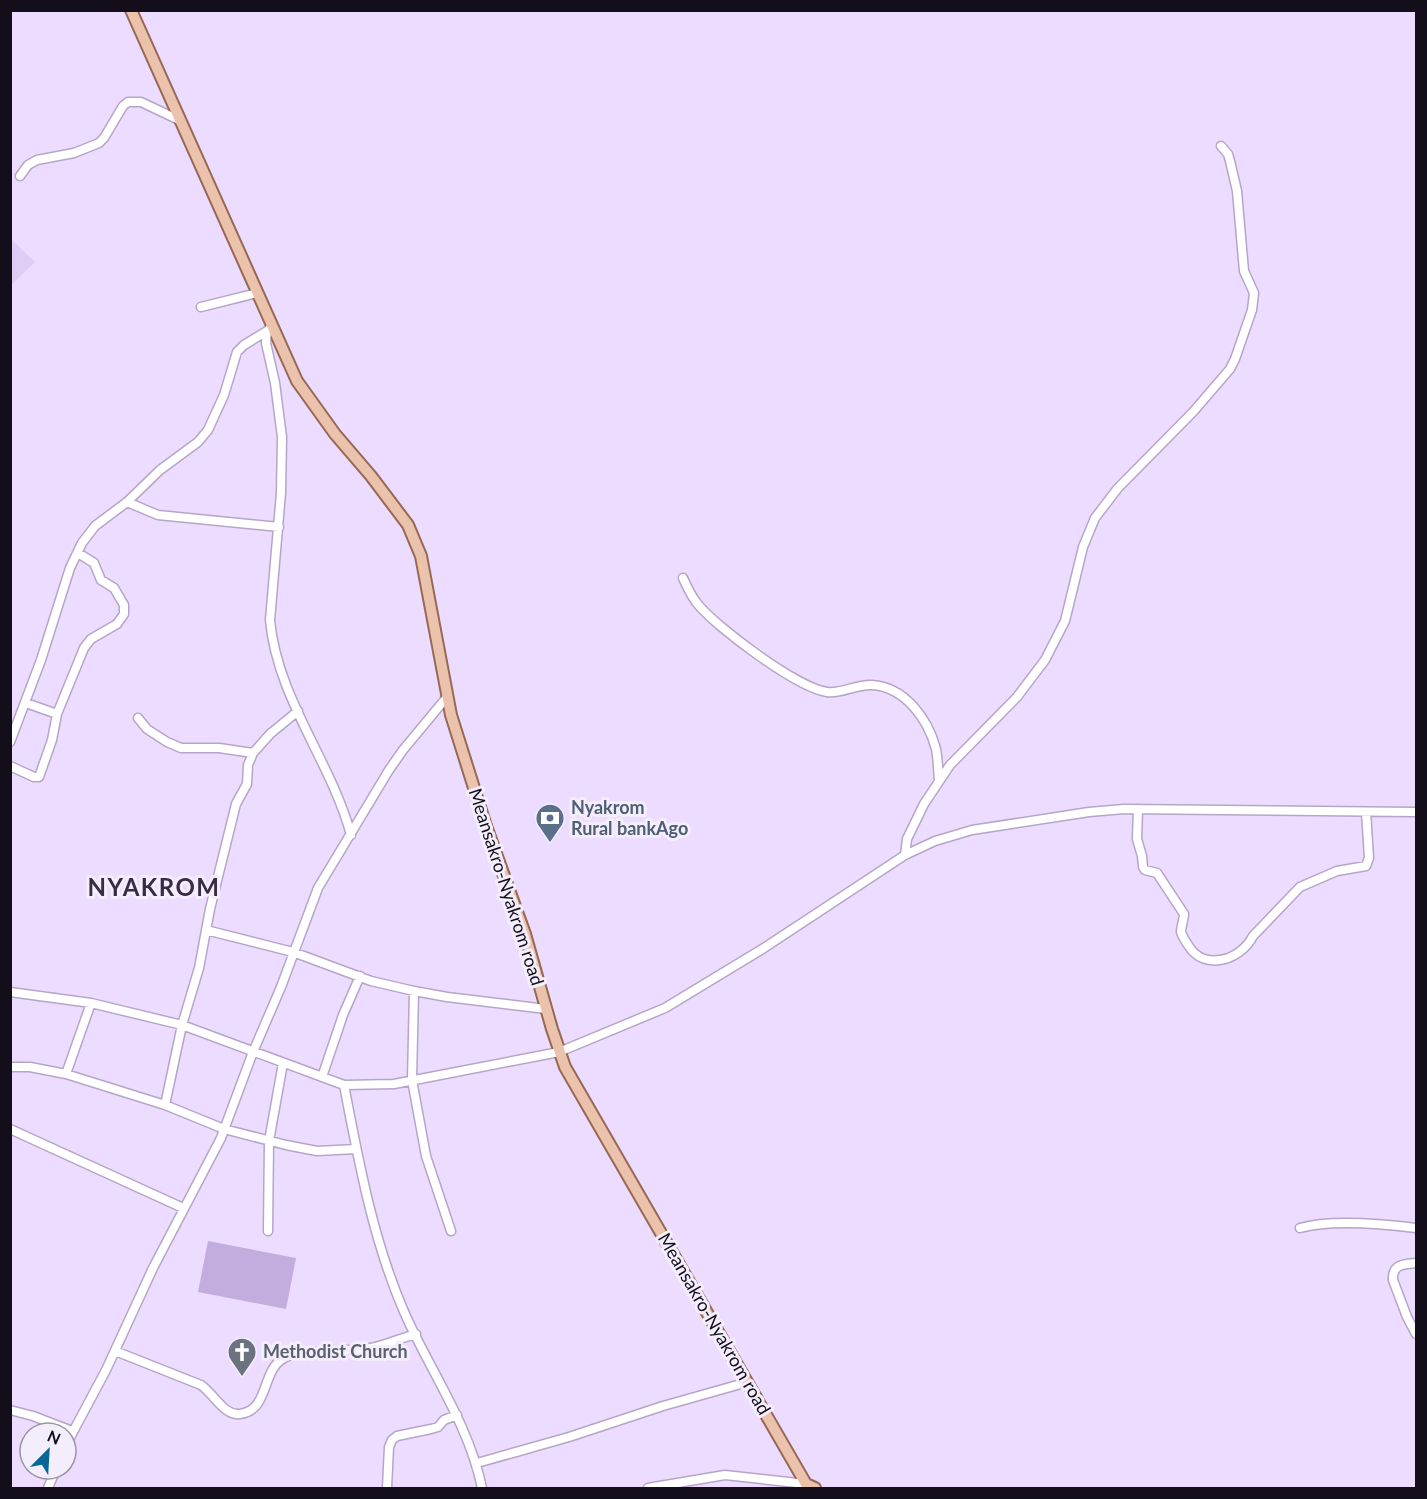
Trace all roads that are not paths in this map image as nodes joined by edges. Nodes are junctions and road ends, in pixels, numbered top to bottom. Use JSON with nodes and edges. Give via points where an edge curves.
{"nodes":[{"id":1,"x":131,"y":10,"type":"edge"},
{"id":2,"x":179,"y":120,"type":"junction"},
{"id":3,"x":1221,"y":146,"type":"dead end"},
{"id":4,"x":20,"y":176,"type":"dead end"},
{"id":5,"x":257,"y":292,"type":"junction"},
{"id":6,"x":201,"y":307,"type":"dead end"},
{"id":7,"x":269,"y":329,"type":"junction"},
{"id":8,"x":127,"y":502,"type":"junction"},
{"id":9,"x":279,"y":527,"type":"junction"},
{"id":10,"x":78,"y":553,"type":"junction"},
{"id":11,"x":683,"y":578,"type":"dead end"},
{"id":12,"x":447,"y":697,"type":"junction"},
{"id":13,"x":26,"y":703,"type":"junction"},
{"id":14,"x":298,"y":711,"type":"junction"},
{"id":15,"x":57,"y":714,"type":"junction"},
{"id":16,"x":138,"y":718,"type":"dead end"},
{"id":17,"x":10,"y":742,"type":"edge"},
{"id":18,"x":253,"y":753,"type":"junction"},
{"id":19,"x":10,"y":766,"type":"edge"},
{"id":20,"x":939,"y":781,"type":"junction"},
{"id":21,"x":1138,"y":808,"type":"junction"},
{"id":22,"x":1366,"y":812,"type":"junction"},
{"id":23,"x":1416,"y":813,"type":"edge"},
{"id":24,"x":351,"y":835,"type":"junction"},
{"id":25,"x":905,"y":855,"type":"junction"},
{"id":26,"x":206,"y":930,"type":"junction"},
{"id":27,"x":293,"y":952,"type":"junction"},
{"id":28,"x":360,"y":976,"type":"junction"},
{"id":29,"x":414,"y":991,"type":"junction"},
{"id":30,"x":10,"y":992,"type":"edge"},
{"id":31,"x":91,"y":1003,"type":"junction"},
{"id":32,"x":546,"y":1010,"type":"junction"},
{"id":33,"x":182,"y":1025,"type":"junction"},
{"id":34,"x":253,"y":1052,"type":"junction"},
{"id":35,"x":559,"y":1052,"type":"junction"},
{"id":36,"x":283,"y":1063,"type":"junction"},
{"id":37,"x":10,"y":1067,"type":"edge"},
{"id":38,"x":66,"y":1074,"type":"junction"},
{"id":39,"x":322,"y":1077,"type":"junction"},
{"id":40,"x":412,"y":1080,"type":"junction"},
{"id":41,"x":344,"y":1085,"type":"junction"},
{"id":42,"x":165,"y":1105,"type":"junction"},
{"id":43,"x":10,"y":1128,"type":"edge"},
{"id":44,"x":224,"y":1129,"type":"junction"},
{"id":45,"x":269,"y":1140,"type":"junction"},
{"id":46,"x":357,"y":1149,"type":"junction"},
{"id":47,"x":183,"y":1208,"type":"junction"},
{"id":48,"x":1300,"y":1228,"type":"dead end"},
{"id":49,"x":1416,"y":1228,"type":"edge"},
{"id":50,"x":268,"y":1231,"type":"dead end"},
{"id":51,"x":451,"y":1231,"type":"dead end"},
{"id":52,"x":1416,"y":1263,"type":"edge"},
{"id":53,"x":416,"y":1334,"type":"junction"},
{"id":54,"x":1416,"y":1334,"type":"edge"},
{"id":55,"x":115,"y":1351,"type":"junction"},
{"id":56,"x":748,"y":1382,"type":"junction"},
{"id":57,"x":10,"y":1410,"type":"edge"},
{"id":58,"x":457,"y":1415,"type":"junction"},
{"id":59,"x":46,"y":1421,"type":"edge"},
{"id":60,"x":78,"y":1421,"type":"edge"},
{"id":61,"x":477,"y":1463,"type":"junction"},
{"id":62,"x":811,"y":1486,"type":"edge"},
{"id":63,"x":387,"y":1488,"type":"edge"},
{"id":64,"x":482,"y":1488,"type":"edge"},
{"id":65,"x":648,"y":1488,"type":"edge"}],
"edges":[{"from":1,"to":2,"type":"main road","name":"Meansakro-Nyakrom road"},
{"from":2,"to":4,"type":"street","via":[[141,102],[128,102],[99,142],[74,153],[37,160]]},
{"from":2,"to":5,"type":"main road","name":"Meansakro-Nyakrom road"},
{"from":3,"to":20,"type":"street","via":[[1228,154],[1237,191],[1244,271],[1254,293],[1235,359],[1201,403],[1118,488],[1095,518],[1083,547],[1065,621],[1045,660],[1017,697]]},
{"from":5,"to":6,"type":"street"},
{"from":5,"to":7,"type":"main road","name":"Meansakro-Nyakrom road"},
{"from":7,"to":8,"type":"street","via":[[237,352],[224,395],[198,442],[160,470]]},
{"from":7,"to":9,"type":"street","via":[[266,343],[282,437]]},
{"from":7,"to":12,"type":"main road","name":"Meansakro-Nyakrom road","via":[[309,399],[408,525],[421,556]]},
{"from":8,"to":9,"type":"street","via":[[158,515]]},
{"from":8,"to":10,"type":"street","via":[[87,534]]},
{"from":9,"to":14,"type":"street","via":[[270,621],[277,662]]},
{"from":10,"to":13,"type":"street"},
{"from":10,"to":15,"type":"street","via":[[94,563],[101,580],[114,588],[124,605],[124,614],[113,627],[87,643]]},
{"from":11,"to":20,"type":"street","via":[[698,604],[730,635],[791,676],[829,692],[872,685],[890,688],[906,698],[929,729]]},
{"from":12,"to":24,"type":"street","via":[[403,750]]},
{"from":12,"to":32,"type":"main road","name":"Meansakro-Nyakrom road"},
{"from":13,"to":15,"type":"street"},
{"from":13,"to":17,"type":"street"},
{"from":14,"to":18,"type":"street"},
{"from":14,"to":24,"type":"street"},
{"from":15,"to":19,"type":"street","via":[[39,777]]},
{"from":16,"to":18,"type":"street","via":[[147,729],[181,748]]},
{"from":18,"to":26,"type":"street","via":[[247,784],[236,804]]},
{"from":20,"to":25,"type":"street","via":[[907,838]]},
{"from":21,"to":22,"type":"street"},
{"from":21,"to":22,"type":"street","via":[[1137,839],[1143,867],[1157,873],[1184,914],[1181,933],[1191,950],[1206,959],[1217,960],[1229,958],[1248,946],[1300,887],[1337,872],[1366,866]]},
{"from":21,"to":25,"type":"street","via":[[972,830]]},
{"from":22,"to":23,"type":"street"},
{"from":24,"to":27,"type":"street","via":[[318,888]]},
{"from":25,"to":35,"type":"street","via":[[674,1003]]},
{"from":26,"to":27,"type":"street"},
{"from":26,"to":33,"type":"street"},
{"from":27,"to":28,"type":"street"},
{"from":27,"to":34,"type":"street"},
{"from":28,"to":29,"type":"street"},
{"from":28,"to":39,"type":"street"},
{"from":29,"to":32,"type":"street"},
{"from":29,"to":40,"type":"street"},
{"from":30,"to":31,"type":"street"},
{"from":31,"to":33,"type":"street"},
{"from":31,"to":38,"type":"street"},
{"from":32,"to":35,"type":"main road","name":"Meansakro-Nyakrom road"},
{"from":33,"to":34,"type":"street"},
{"from":33,"to":42,"type":"street"},
{"from":34,"to":36,"type":"street"},
{"from":34,"to":44,"type":"street"},
{"from":35,"to":40,"type":"street"},
{"from":35,"to":56,"type":"main road","name":"Meansakro-Nyakrom road","via":[[617,1160]]},
{"from":36,"to":39,"type":"street"},
{"from":36,"to":45,"type":"street"},
{"from":37,"to":38,"type":"street"},
{"from":38,"to":42,"type":"street"},
{"from":39,"to":41,"type":"street"},
{"from":40,"to":41,"type":"street"},
{"from":40,"to":51,"type":"street","via":[[426,1156]]},
{"from":41,"to":46,"type":"street"},
{"from":42,"to":44,"type":"street"},
{"from":43,"to":47,"type":"street"},
{"from":44,"to":45,"type":"street"},
{"from":44,"to":47,"type":"street"},
{"from":45,"to":46,"type":"street","via":[[317,1151]]},
{"from":45,"to":50,"type":"street"},
{"from":46,"to":53,"type":"street","via":[[383,1256]]},
{"from":47,"to":55,"type":"street"},
{"from":48,"to":49,"type":"street","via":[[1319,1224]]},
{"from":52,"to":54,"type":"street","via":[[1401,1265],[1392,1274]]},
{"from":53,"to":55,"type":"street","via":[[371,1348],[284,1358],[273,1369],[257,1405],[237,1414],[227,1412],[201,1385]]},
{"from":53,"to":58,"type":"street"},
{"from":55,"to":60,"type":"street"},
{"from":56,"to":61,"type":"street"},
{"from":56,"to":62,"type":"main road","name":"Meansakro-Nyakrom road"},
{"from":57,"to":59,"type":"street"},
{"from":58,"to":61,"type":"street"},
{"from":58,"to":63,"type":"street","via":[[431,1430],[392,1440]]},
{"from":61,"to":64,"type":"street"},
{"from":62,"to":65,"type":"street","via":[[725,1475]]}]}
